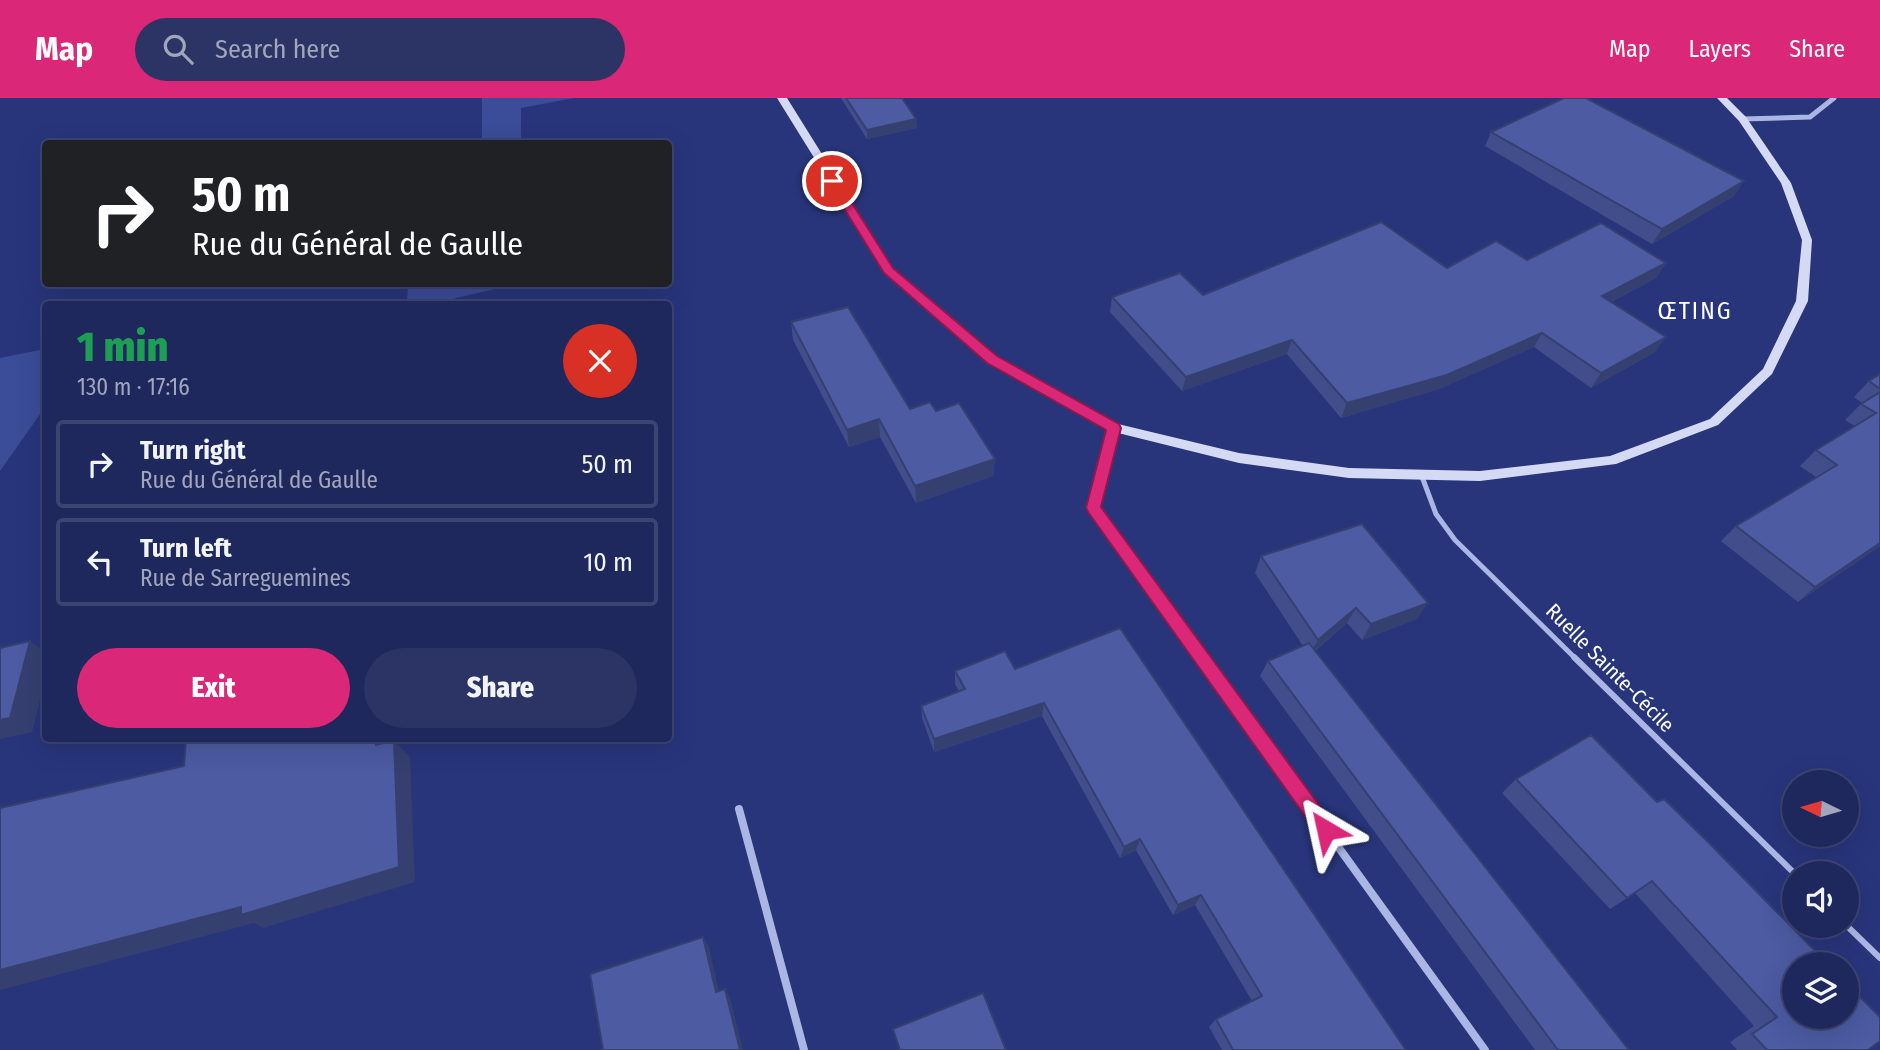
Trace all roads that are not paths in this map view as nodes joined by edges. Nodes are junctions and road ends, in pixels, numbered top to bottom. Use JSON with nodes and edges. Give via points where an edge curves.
{"nodes":[{"id":1,"x":782,"y":98,"type":"edge"},
{"id":2,"x":1722,"y":98,"type":"edge"},
{"id":3,"x":1834,"y":98,"type":"edge"},
{"id":4,"x":1743,"y":119,"type":"junction"},
{"id":5,"x":1114,"y":428,"type":"junction"},
{"id":6,"x":1421,"y":474,"type":"junction"},
{"id":7,"x":739,"y":809,"type":"dead end"},
{"id":8,"x":1782,"y":861,"type":"edge"},
{"id":9,"x":1859,"y":938,"type":"edge"},
{"id":10,"x":1880,"y":958,"type":"edge"},
{"id":11,"x":804,"y":1050,"type":"edge"},
{"id":12,"x":1485,"y":1050,"type":"edge"}],
"edges":[{"from":1,"to":5,"type":"main road","via":[[889,270],[992,359]]},
{"from":2,"to":4,"type":"main road"},
{"from":3,"to":4,"type":"street","via":[[1810,117]]},
{"from":4,"to":6,"type":"main road","via":[[1786,183],[1807,240],[1802,301],[1768,371],[1714,422],[1611,461],[1480,475]]},
{"from":5,"to":6,"type":"main road","via":[[1239,458],[1349,472]]},
{"from":5,"to":12,"type":"street","via":[[1093,508]]},
{"from":6,"to":8,"type":"lane","name":"Ruelle Sainte-Cécile","via":[[1436,514],[1455,540]]},
{"from":7,"to":11,"type":"street"},
{"from":9,"to":10,"type":"lane"}]}
